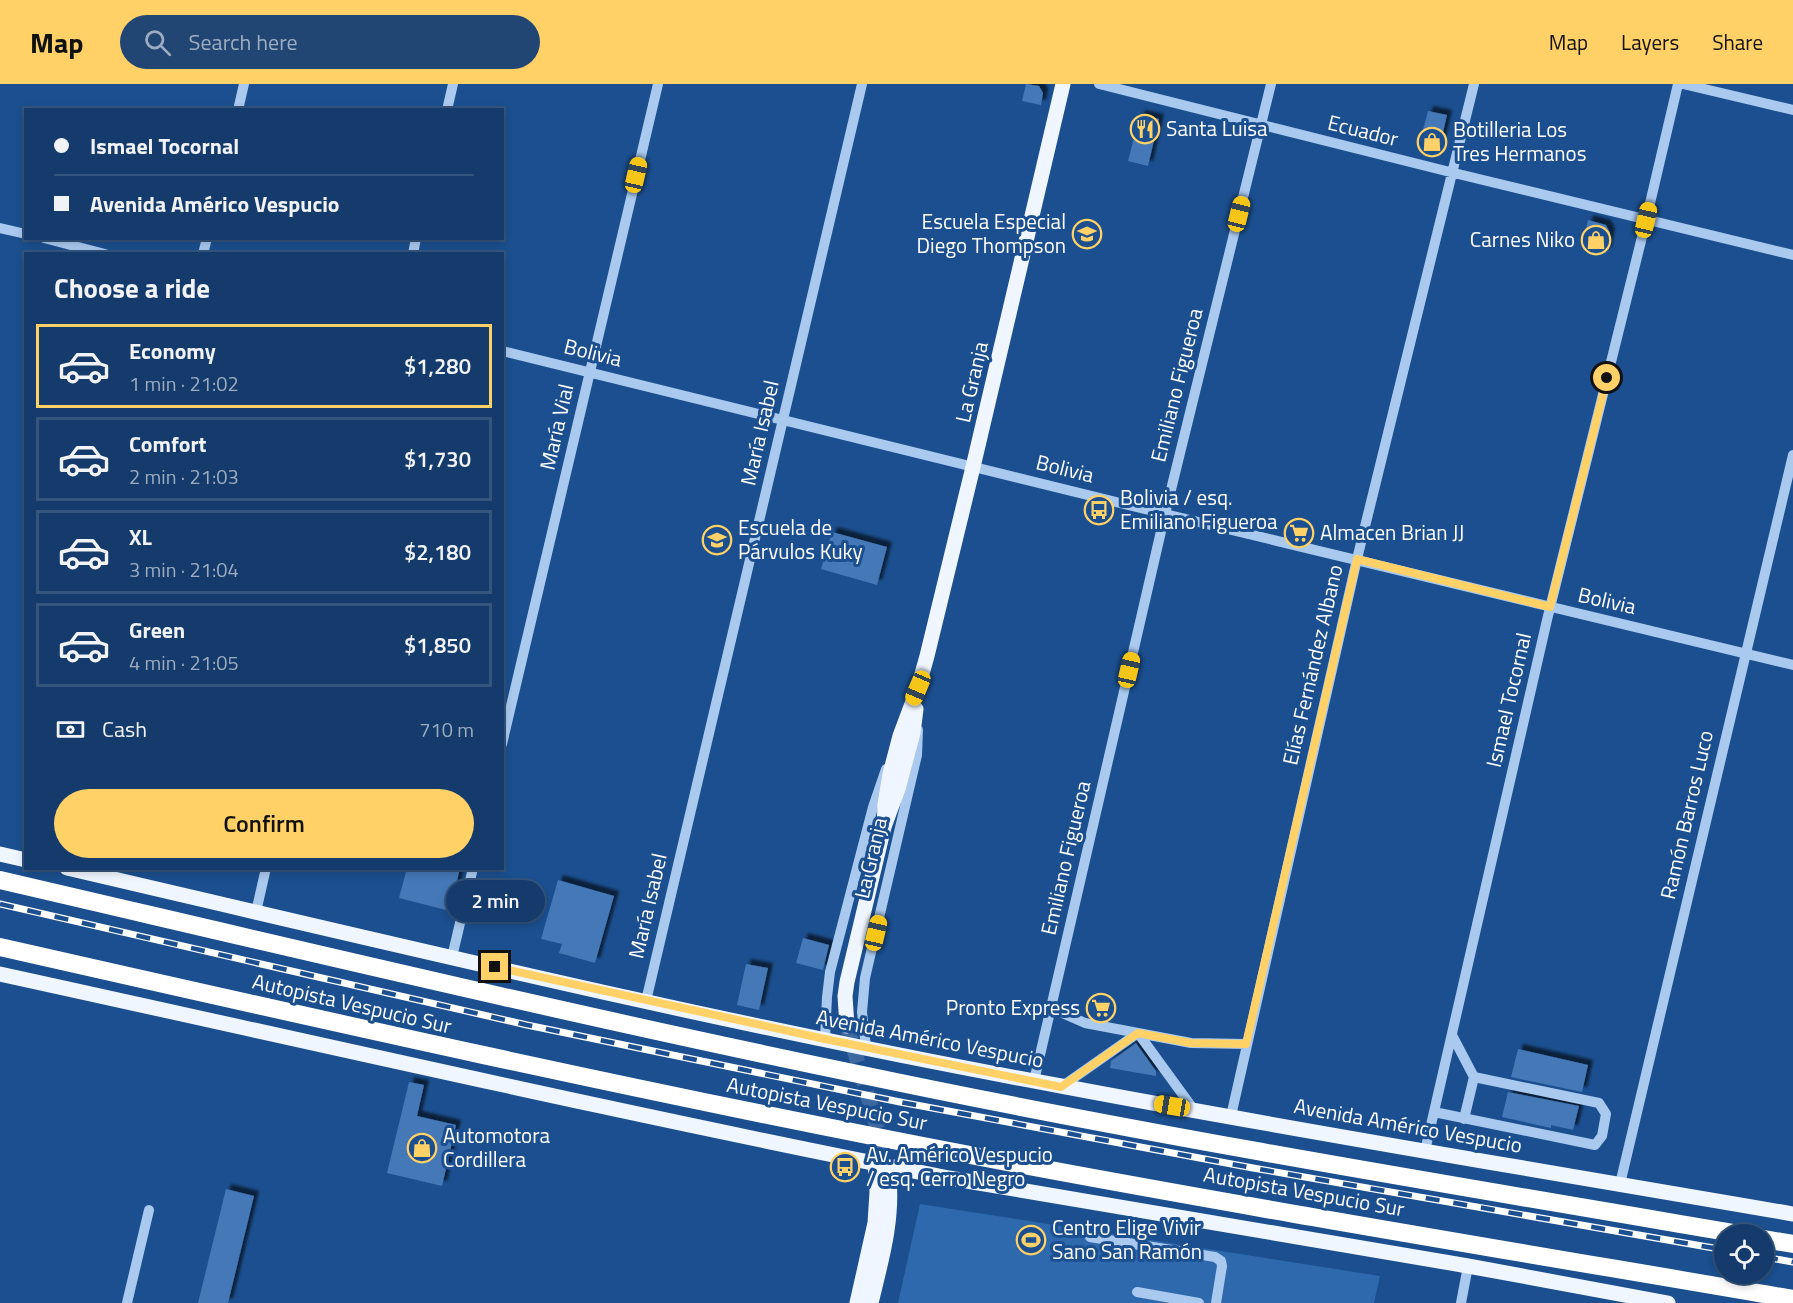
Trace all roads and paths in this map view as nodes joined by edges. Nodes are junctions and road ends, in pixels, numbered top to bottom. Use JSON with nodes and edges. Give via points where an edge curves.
{"nodes":[{"id":1,"x":244,"y":84,"type":"edge"},
{"id":2,"x":453,"y":84,"type":"edge"},
{"id":3,"x":658,"y":84,"type":"edge"},
{"id":4,"x":862,"y":84,"type":"edge"},
{"id":5,"x":1063,"y":84,"type":"edge"},
{"id":6,"x":1099,"y":84,"type":"edge"},
{"id":7,"x":1271,"y":84,"type":"edge"},
{"id":8,"x":1474,"y":84,"type":"edge"},
{"id":9,"x":1678,"y":84,"type":"edge"},
{"id":10,"x":1683,"y":84,"type":"edge"},
{"id":11,"x":238,"y":108,"type":"edge"},
{"id":12,"x":447,"y":108,"type":"edge"},
{"id":13,"x":1793,"y":110,"type":"edge"},
{"id":14,"x":1262,"y":125,"type":"junction"},
{"id":15,"x":1454,"y":173,"type":"junction"},
{"id":16,"x":1646,"y":220,"type":"junction"},
{"id":17,"x":0,"y":228,"type":"edge"},
{"id":18,"x":24,"y":234,"type":"edge"},
{"id":19,"x":52,"y":240,"type":"edge"},
{"id":20,"x":98,"y":252,"type":"edge"},
{"id":21,"x":1793,"y":255,"type":"edge"},
{"id":22,"x":504,"y":351,"type":"edge"},
{"id":23,"x":589,"y":372,"type":"junction"},
{"id":24,"x":783,"y":420,"type":"junction"},
{"id":25,"x":1793,"y":454,"type":"edge"},
{"id":26,"x":973,"y":467,"type":"junction"},
{"id":27,"x":1164,"y":514,"type":"junction"},
{"id":28,"x":1357,"y":559,"type":"junction"},
{"id":29,"x":1550,"y":607,"type":"junction"},
{"id":30,"x":1745,"y":653,"type":"junction"},
{"id":31,"x":1793,"y":665,"type":"edge"},
{"id":32,"x":918,"y":688,"type":"junction"},
{"id":33,"x":916,"y":714,"type":"junction"},
{"id":34,"x":504,"y":735,"type":"edge"},
{"id":35,"x":900,"y":736,"type":"junction"},
{"id":36,"x":884,"y":827,"type":"junction"},
{"id":37,"x":0,"y":854,"type":"edge"},
{"id":38,"x":24,"y":860,"type":"edge"},
{"id":39,"x":76,"y":870,"type":"edge"},
{"id":40,"x":266,"y":870,"type":"edge"},
{"id":41,"x":473,"y":870,"type":"edge"},
{"id":42,"x":0,"y":880,"type":"edge"},
{"id":43,"x":256,"y":912,"type":"junction"},
{"id":44,"x":0,"y":947,"type":"edge"},
{"id":45,"x":452,"y":957,"type":"junction"},
{"id":46,"x":0,"y":974,"type":"edge"},
{"id":47,"x":646,"y":1001,"type":"junction"},
{"id":48,"x":1051,"y":1008,"type":"junction"},
{"id":49,"x":847,"y":1026,"type":"tunnel mouth"},
{"id":50,"x":1138,"y":1033,"type":"junction"},
{"id":51,"x":1452,"y":1035,"type":"junction"},
{"id":52,"x":825,"y":1039,"type":"junction"},
{"id":53,"x":1246,"y":1044,"type":"junction"},
{"id":54,"x":866,"y":1047,"type":"junction"},
{"id":55,"x":1474,"y":1077,"type":"junction"},
{"id":56,"x":1034,"y":1081,"type":"junction"},
{"id":57,"x":1061,"y":1087,"type":"junction"},
{"id":58,"x":1194,"y":1110,"type":"junction"},
{"id":59,"x":1434,"y":1112,"type":"junction"},
{"id":60,"x":1231,"y":1116,"type":"junction"},
{"id":61,"x":1464,"y":1119,"type":"junction"},
{"id":62,"x":1425,"y":1151,"type":"junction"},
{"id":63,"x":875,"y":1163,"type":"junction"},
{"id":64,"x":889,"y":1178,"type":"tunnel mouth"},
{"id":65,"x":1620,"y":1184,"type":"junction"},
{"id":66,"x":149,"y":1210,"type":"dead end"},
{"id":67,"x":1793,"y":1214,"type":"edge"},
{"id":68,"x":1714,"y":1229,"type":"edge"},
{"id":69,"x":1089,"y":1237,"type":"dead end"},
{"id":70,"x":1774,"y":1241,"type":"edge"},
{"id":71,"x":1793,"y":1244,"type":"edge"},
{"id":72,"x":1468,"y":1266,"type":"junction"},
{"id":73,"x":1137,"y":1292,"type":"dead end"},
{"id":74,"x":1793,"y":1299,"type":"edge"},
{"id":75,"x":127,"y":1303,"type":"edge"},
{"id":76,"x":858,"y":1303,"type":"edge"},
{"id":77,"x":872,"y":1303,"type":"edge"},
{"id":78,"x":1199,"y":1303,"type":"edge"},
{"id":79,"x":1216,"y":1303,"type":"edge"},
{"id":80,"x":1461,"y":1303,"type":"edge"},
{"id":81,"x":1668,"y":1303,"type":"edge"}],
"edges":[{"from":1,"to":11,"type":"street"},
{"from":2,"to":12,"type":"street"},
{"from":3,"to":23,"type":"street","name":"María Vial"},
{"from":4,"to":24,"type":"street","name":"María Isabel"},
{"from":5,"to":26,"type":"main road","name":"La Granja"},
{"from":6,"to":14,"type":"street","name":"Ecuador"},
{"from":7,"to":14,"type":"street","name":"Emiliano Figueroa"},
{"from":8,"to":15,"type":"street","name":"Elías Fernández Albano"},
{"from":9,"to":16,"type":"street","name":"Ismael Tocornal"},
{"from":10,"to":13,"type":"street"},
{"from":14,"to":15,"type":"street","name":"Ecuador"},
{"from":14,"to":27,"type":"street","name":"Emiliano Figueroa"},
{"from":15,"to":16,"type":"street","name":"Ecuador"},
{"from":15,"to":28,"type":"street","name":"Elías Fernández Albano"},
{"from":16,"to":21,"type":"street","name":"Ecuador"},
{"from":16,"to":29,"type":"street","name":"Ismael Tocornal"},
{"from":17,"to":18,"type":"street"},
{"from":19,"to":20,"type":"street"},
{"from":22,"to":23,"type":"street","name":"Bolivia"},
{"from":23,"to":24,"type":"street","name":"Bolivia"},
{"from":23,"to":34,"type":"street","name":"María Vial"},
{"from":24,"to":26,"type":"street","name":"Bolivia"},
{"from":24,"to":47,"type":"street","name":"María Isabel"},
{"from":25,"to":30,"type":"street","name":"Ramón Barros Luco"},
{"from":26,"to":27,"type":"street","name":"Bolivia"},
{"from":26,"to":32,"type":"main road","name":"La Granja"},
{"from":27,"to":28,"type":"street","name":"Bolivia"},
{"from":27,"to":48,"type":"street","name":"Emiliano Figueroa"},
{"from":28,"to":29,"type":"street","name":"Bolivia"},
{"from":28,"to":53,"type":"street","name":"Elías Fernández Albano"},
{"from":29,"to":30,"type":"street","name":"Bolivia"},
{"from":29,"to":51,"type":"street","name":"Ismael Tocornal"},
{"from":30,"to":31,"type":"street","name":"Bolivia"},
{"from":30,"to":65,"type":"street","name":"Ramón Barros Luco"},
{"from":32,"to":33,"type":"main road","name":"La Granja"},
{"from":32,"to":35,"type":"main road","name":"La Granja"},
{"from":33,"to":36,"type":"main road","name":"La Granja","via":[[898,789]]},
{"from":33,"to":54,"type":"street","name":"La Granja","via":[[917,755],[862,995]]},
{"from":35,"to":36,"type":"main road","name":"La Granja","via":[[888,784]]},
{"from":35,"to":52,"type":"street","name":"La Granja","via":[[873,807],[830,972]]},
{"from":36,"to":49,"type":"main road","name":"La Granja","via":[[847,982]]},
{"from":37,"to":38,"type":"main road"},
{"from":39,"to":43,"type":"main road","name":"Avenida Américo Vespucio"},
{"from":40,"to":43,"type":"street"},
{"from":41,"to":45,"type":"street"},
{"from":42,"to":68,"type":"highway","name":"Autopista Vespucio Sur","via":[[864,1076],[1129,1128]]},
{"from":43,"to":45,"type":"main road","name":"Avenida Américo Vespucio"},
{"from":44,"to":74,"type":"highway","name":"Autopista Vespucio Sur","via":[[444,1048],[966,1154]]},
{"from":45,"to":47,"type":"main road","name":"Avenida Américo Vespucio"},
{"from":46,"to":63,"type":"main road"},
{"from":47,"to":52,"type":"main road","name":"Avenida Américo Vespucio"},
{"from":48,"to":50,"type":"street","via":[[1084,1023]]},
{"from":48,"to":56,"type":"street","name":"Emiliano Figueroa"},
{"from":50,"to":53,"type":"street","via":[[1191,1043]]},
{"from":50,"to":57,"type":"street"},
{"from":50,"to":58,"type":"street"},
{"from":51,"to":55,"type":"street"},
{"from":51,"to":59,"type":"street","name":"Ismael Tocornal"},
{"from":52,"to":54,"type":"main road","name":"Avenida Américo Vespucio"},
{"from":53,"to":60,"type":"street","name":"Elías Fernández Albano"},
{"from":54,"to":56,"type":"main road","name":"Avenida Américo Vespucio"},
{"from":55,"to":61,"type":"street"},
{"from":55,"to":61,"type":"street","via":[[1599,1104],[1606,1114],[1602,1136],[1594,1145]]},
{"from":56,"to":57,"type":"main road","name":"Avenida Américo Vespucio"},
{"from":57,"to":58,"type":"main road","name":"Avenida Américo Vespucio"},
{"from":58,"to":60,"type":"main road","name":"Avenida Américo Vespucio"},
{"from":59,"to":61,"type":"street"},
{"from":59,"to":62,"type":"street","name":"Ismael Tocornal"},
{"from":60,"to":62,"type":"main road","name":"Avenida Américo Vespucio"},
{"from":62,"to":65,"type":"main road","name":"Avenida Américo Vespucio"},
{"from":63,"to":72,"type":"main road"},
{"from":63,"to":76,"type":"main road","via":[[876,1223]]},
{"from":64,"to":77,"type":"main road","via":[[888,1231]]},
{"from":65,"to":67,"type":"main road","name":"Avenida Américo Vespucio"},
{"from":66,"to":75,"type":"street"},
{"from":69,"to":79,"type":"street","via":[[1215,1257],[1222,1266]]},
{"from":70,"to":71,"type":"highway"},
{"from":72,"to":80,"type":"street"},
{"from":72,"to":81,"type":"main road"},
{"from":73,"to":78,"type":"street"}]}
